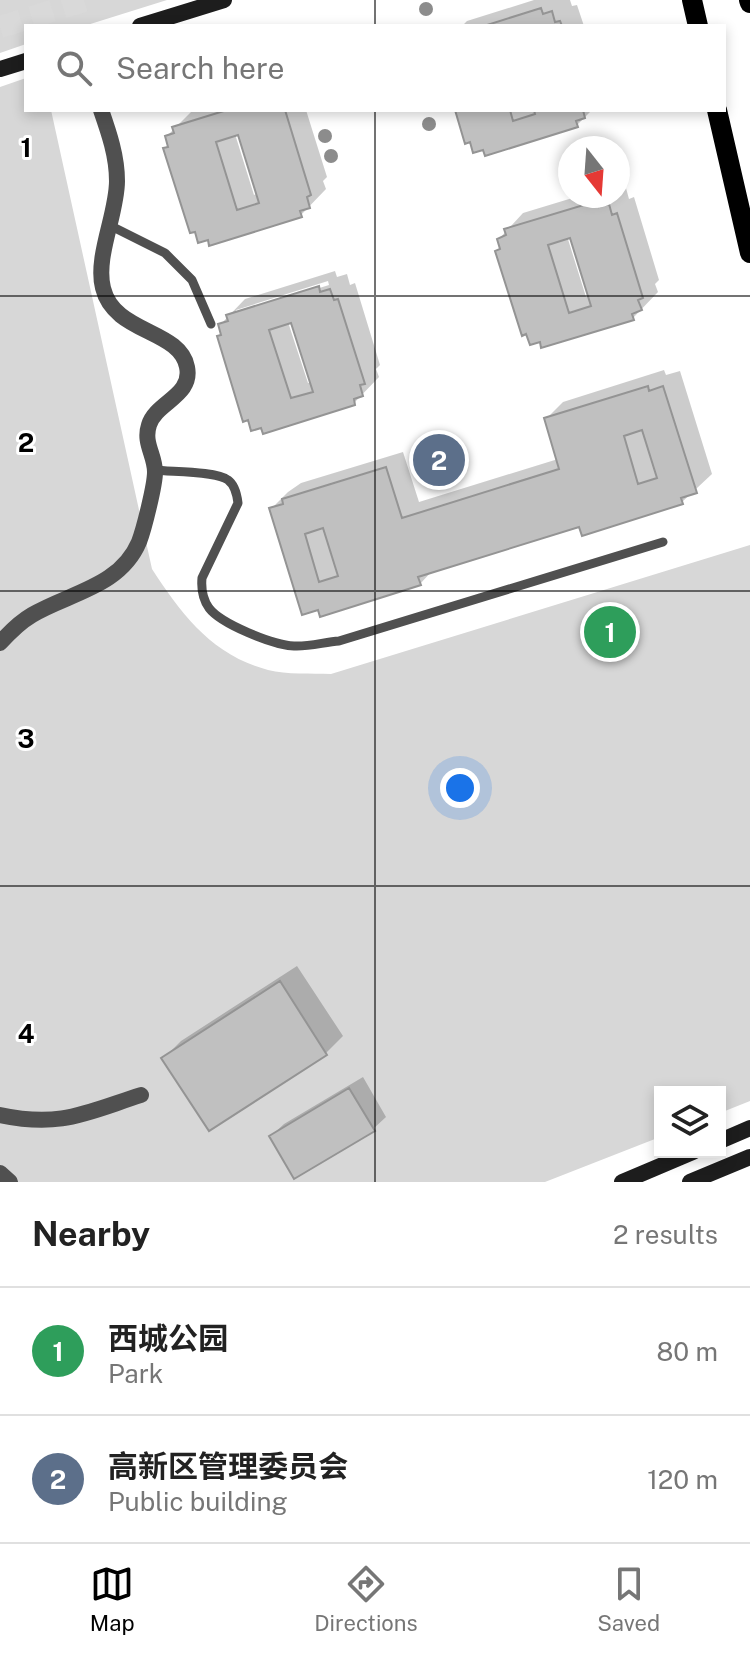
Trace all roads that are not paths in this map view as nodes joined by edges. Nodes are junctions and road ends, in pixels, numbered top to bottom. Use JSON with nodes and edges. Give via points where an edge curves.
{"nodes":[{"id":1,"x":224,"y":0,"type":"edge"},
{"id":2,"x":692,"y":0,"type":"edge"},
{"id":3,"x":146,"y":24,"type":"edge"},
{"id":4,"x":698,"y":24,"type":"edge"},
{"id":5,"x":24,"y":62,"type":"edge"},
{"id":6,"x":0,"y":69,"type":"edge"},
{"id":7,"x":102,"y":112,"type":"edge"},
{"id":8,"x":717,"y":112,"type":"edge"},
{"id":9,"x":111,"y":226,"type":"junction"},
{"id":10,"x":750,"y":253,"type":"edge"},
{"id":11,"x":211,"y":324,"type":"dead end"},
{"id":12,"x":155,"y":470,"type":"junction"},
{"id":13,"x":663,"y":542,"type":"dead end"},
{"id":14,"x":0,"y":643,"type":"edge"},
{"id":15,"x":141,"y":1095,"type":"dead end"},
{"id":16,"x":0,"y":1115,"type":"edge"},
{"id":17,"x":750,"y":1128,"type":"edge"},
{"id":18,"x":726,"y":1138,"type":"edge"},
{"id":19,"x":750,"y":1157,"type":"edge"},
{"id":20,"x":679,"y":1158,"type":"edge"},
{"id":21,"x":0,"y":1173,"type":"edge"},
{"id":22,"x":10,"y":1182,"type":"edge"},
{"id":23,"x":622,"y":1182,"type":"edge"},
{"id":24,"x":690,"y":1182,"type":"edge"}],
"edges":[{"from":1,"to":3,"type":"main road"},
{"from":2,"to":4,"type":"main road"},
{"from":5,"to":6,"type":"main road"},
{"from":7,"to":9,"type":"street","via":[[116,160]]},
{"from":8,"to":10,"type":"main road"},
{"from":9,"to":11,"type":"lane","via":[[165,253],[192,280]]},
{"from":9,"to":12,"type":"street","via":[[102,265],[107,303],[114,313],[175,347],[187,367],[182,390],[147,428]]},
{"from":12,"to":13,"type":"lane","via":[[229,480],[238,503],[202,578],[201,591],[219,618],[294,646],[339,641]]},
{"from":12,"to":14,"type":"street","via":[[139,541],[119,571],[31,616]]},
{"from":15,"to":16,"type":"street","via":[[66,1120]]},
{"from":17,"to":18,"type":"main road"},
{"from":19,"to":24,"type":"main road"},
{"from":20,"to":23,"type":"main road"},
{"from":21,"to":22,"type":"street"}]}
